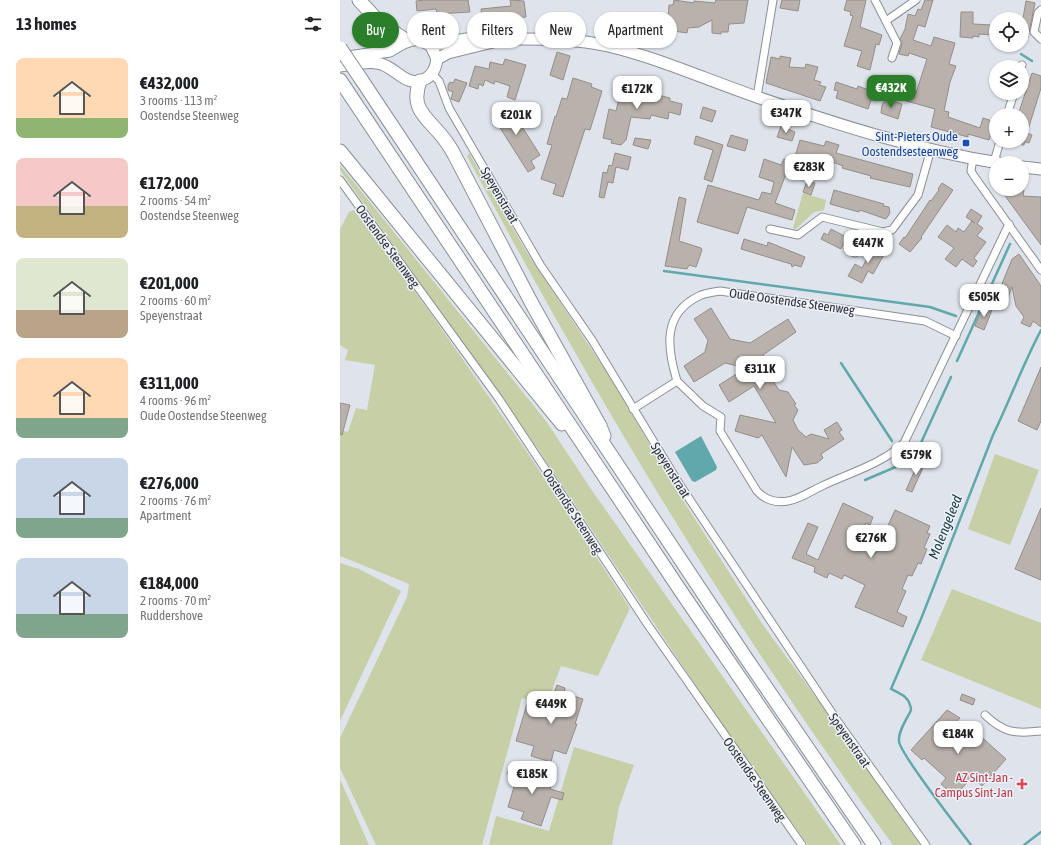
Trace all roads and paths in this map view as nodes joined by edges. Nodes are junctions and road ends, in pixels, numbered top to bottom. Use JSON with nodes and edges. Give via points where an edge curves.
{"nodes":[{"id":1,"x":359,"y":0,"type":"edge"},
{"id":2,"x":773,"y":0,"type":"edge"},
{"id":3,"x":875,"y":0,"type":"edge"},
{"id":4,"x":916,"y":0,"type":"edge"},
{"id":5,"x":1041,"y":10,"type":"edge"},
{"id":6,"x":886,"y":21,"type":"junction"},
{"id":7,"x":527,"y":39,"type":"edge"},
{"id":8,"x":1041,"y":39,"type":"edge"},
{"id":9,"x":407,"y":41,"type":"joint"},
{"id":10,"x":340,"y":48,"type":"edge"},
{"id":11,"x":432,"y":48,"type":"edge"},
{"id":12,"x":471,"y":48,"type":"edge"},
{"id":13,"x":340,"y":58,"type":"edge"},
{"id":14,"x":892,"y":58,"type":"dead end"},
{"id":15,"x":437,"y":59,"type":"junction"},
{"id":16,"x":340,"y":66,"type":"edge"},
{"id":17,"x":435,"y":77,"type":"junction"},
{"id":18,"x":341,"y":81,"type":"edge"},
{"id":19,"x":420,"y":81,"type":"junction"},
{"id":20,"x":757,"y":97,"type":"junction"},
{"id":21,"x":931,"y":149,"type":"junction"},
{"id":22,"x":340,"y":152,"type":"edge"},
{"id":23,"x":973,"y":158,"type":"junction"},
{"id":24,"x":989,"y":161,"type":"edge"},
{"id":25,"x":1029,"y":168,"type":"edge"},
{"id":26,"x":1041,"y":169,"type":"edge"},
{"id":27,"x":340,"y":180,"type":"edge"},
{"id":28,"x":1009,"y":224,"type":"junction"},
{"id":29,"x":866,"y":228,"type":"junction"},
{"id":30,"x":770,"y":229,"type":"dead end"},
{"id":31,"x":855,"y":254,"type":"dead end"},
{"id":32,"x":1041,"y":270,"type":"edge"},
{"id":33,"x":956,"y":336,"type":"junction"},
{"id":34,"x":677,"y":381,"type":"junction"},
{"id":35,"x":633,"y":409,"type":"junction"},
{"id":36,"x":576,"y":434,"type":"junction"},
{"id":37,"x":613,"y":460,"type":"junction"},
{"id":38,"x":985,"y":715,"type":"dead end"},
{"id":39,"x":1041,"y":731,"type":"edge"},
{"id":40,"x":802,"y":845,"type":"edge"},
{"id":41,"x":854,"y":845,"type":"edge"},
{"id":42,"x":874,"y":845,"type":"edge"},
{"id":43,"x":926,"y":845,"type":"edge"}],
"edges":[{"from":1,"to":9,"type":"highway","via":[[380,23]]},
{"from":2,"to":20,"type":"street"},
{"from":3,"to":6,"type":"street"},
{"from":4,"to":6,"type":"street"},
{"from":5,"to":8,"type":"street","via":[[1034,32]]},
{"from":6,"to":14,"type":"street","via":[[897,42]]},
{"from":7,"to":20,"type":"main road","via":[[566,39],[609,47],[655,60]]},
{"from":9,"to":13,"type":"main road","via":[[390,51]]},
{"from":10,"to":37,"type":"highway","bridge":true},
{"from":11,"to":15,"type":"main road"},
{"from":12,"to":15,"type":"main road","via":[[448,53]]},
{"from":15,"to":17,"type":"main road"},
{"from":16,"to":19,"type":"main road","via":[[371,62],[384,64],[406,80]]},
{"from":17,"to":19,"type":"main road"},
{"from":17,"to":35,"type":"street","name":"Speyenstraat","via":[[449,108],[541,266],[592,340]]},
{"from":18,"to":36,"type":"highway"},
{"from":19,"to":37,"type":"highway","via":[[416,92],[418,108],[456,158],[531,302],[600,426]]},
{"from":20,"to":21,"type":"main road","via":[[867,133]]},
{"from":21,"to":23,"type":"main road"},
{"from":21,"to":29,"type":"street","via":[[918,195],[897,226],[888,232]]},
{"from":22,"to":36,"type":"highway","via":[[545,406],[560,423]]},
{"from":23,"to":24,"type":"main road"},
{"from":23,"to":28,"type":"street","via":[[971,171]]},
{"from":25,"to":26,"type":"main road"},
{"from":27,"to":40,"type":"street","name":"Oostendse Steenweg","via":[[499,399],[648,625]]},
{"from":28,"to":32,"type":"street"},
{"from":28,"to":33,"type":"street"},
{"from":29,"to":30,"type":"street","via":[[822,217],[798,235]]},
{"from":29,"to":31,"type":"street"},
{"from":33,"to":34,"type":"street","name":"Oude Oostendse Steenweg","via":[[925,321],[720,291],[700,295],[680,309],[672,325],[668,340]]},
{"from":33,"to":34,"type":"street","via":[[904,444],[879,460],[788,501],[771,500],[757,491],[720,431],[721,416],[703,406]]},
{"from":34,"to":35,"type":"street"},
{"from":35,"to":43,"type":"street","name":"Speyenstraat","via":[[755,600],[870,769]]},
{"from":36,"to":41,"type":"highway"},
{"from":37,"to":42,"type":"highway"},
{"from":38,"to":39,"type":"street","via":[[1006,731]]}]}
